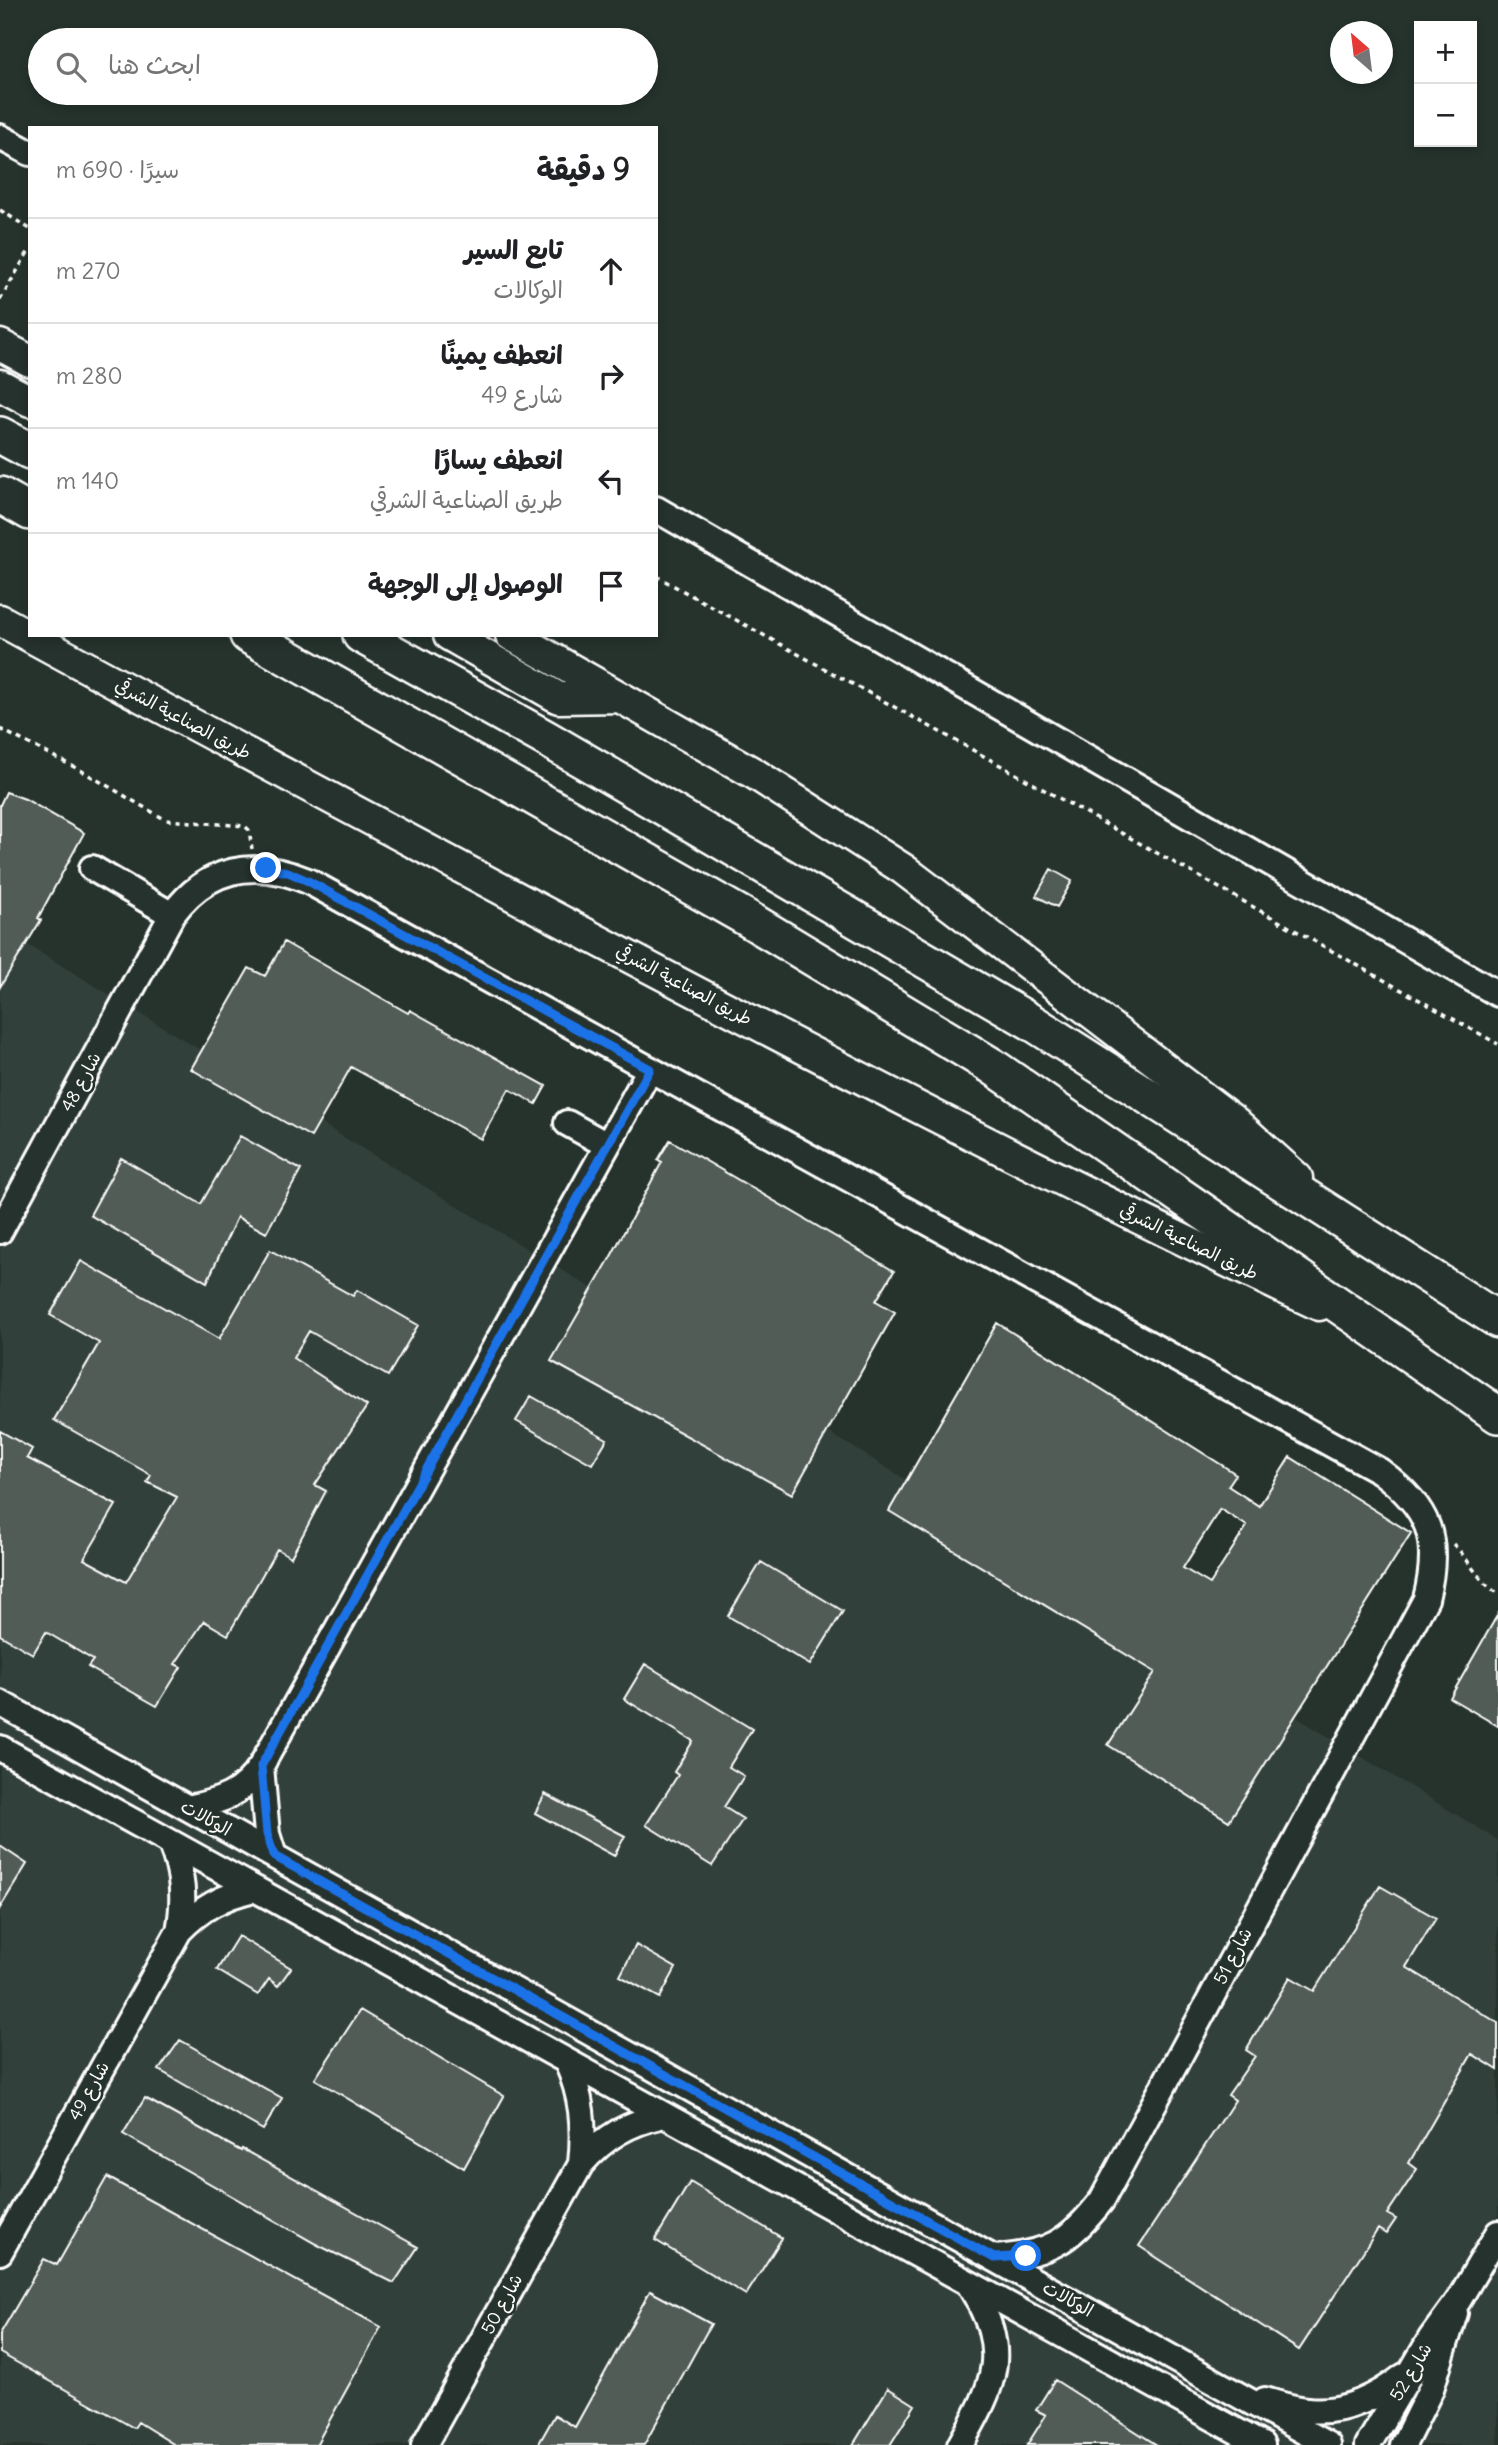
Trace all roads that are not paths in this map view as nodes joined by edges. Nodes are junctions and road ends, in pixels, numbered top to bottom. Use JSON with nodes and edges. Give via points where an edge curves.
{"nodes":[{"id":1,"x":0,"y":137,"type":"edge"},
{"id":2,"x":28,"y":152,"type":"edge"},
{"id":3,"x":0,"y":345,"type":"edge"},
{"id":4,"x":28,"y":360,"type":"edge"},
{"id":5,"x":0,"y":385,"type":"edge"},
{"id":6,"x":28,"y":400,"type":"edge"},
{"id":7,"x":0,"y":435,"type":"edge"},
{"id":8,"x":28,"y":451,"type":"edge"},
{"id":9,"x":0,"y":495,"type":"edge"},
{"id":10,"x":658,"y":510,"type":"edge"},
{"id":11,"x":28,"y":511,"type":"edge"},
{"id":12,"x":0,"y":620,"type":"edge"},
{"id":13,"x":28,"y":635,"type":"edge"},
{"id":14,"x":31,"y":637,"type":"edge"},
{"id":15,"x":252,"y":637,"type":"edge"},
{"id":16,"x":365,"y":637,"type":"edge"},
{"id":17,"x":452,"y":637,"type":"edge"},
{"id":18,"x":514,"y":637,"type":"edge"},
{"id":19,"x":619,"y":697,"type":"junction"},
{"id":20,"x":92,"y":868,"type":"dead end"},
{"id":21,"x":167,"y":924,"type":"junction"},
{"id":22,"x":1498,"y":994,"type":"edge"},
{"id":23,"x":650,"y":1069,"type":"junction"},
{"id":24,"x":567,"y":1123,"type":"dead end"},
{"id":25,"x":607,"y":1145,"type":"junction"},
{"id":26,"x":1349,"y":1226,"type":"junction"},
{"id":27,"x":0,"y":1231,"type":"edge"},
{"id":28,"x":1498,"y":1320,"type":"edge"},
{"id":29,"x":1377,"y":1332,"type":"junction"},
{"id":30,"x":1498,"y":1415,"type":"edge"},
{"id":31,"x":0,"y":1703,"type":"edge"},
{"id":32,"x":0,"y":1748,"type":"edge"},
{"id":33,"x":261,"y":1766,"type":"junction"},
{"id":34,"x":188,"y":1808,"type":"junction"},
{"id":35,"x":172,"y":1844,"type":"junction"},
{"id":36,"x":274,"y":1856,"type":"junction"},
{"id":37,"x":254,"y":1889,"type":"junction"},
{"id":38,"x":178,"y":1931,"type":"junction"},
{"id":39,"x":567,"y":2062,"type":"junction"},
{"id":40,"x":664,"y":2115,"type":"junction"},
{"id":41,"x":580,"y":2164,"type":"junction"},
{"id":42,"x":1498,"y":2234,"type":"edge"},
{"id":43,"x":0,"y":2252,"type":"edge"},
{"id":44,"x":994,"y":2258,"type":"junction"},
{"id":45,"x":970,"y":2285,"type":"junction"},
{"id":46,"x":1458,"y":2301,"type":"junction"},
{"id":47,"x":1412,"y":2369,"type":"junction"},
{"id":48,"x":1237,"y":2394,"type":"junction"},
{"id":49,"x":1214,"y":2419,"type":"junction"},
{"id":50,"x":424,"y":2445,"type":"edge"},
{"id":51,"x":960,"y":2445,"type":"edge"},
{"id":52,"x":1240,"y":2445,"type":"edge"},
{"id":53,"x":1262,"y":2445,"type":"edge"},
{"id":54,"x":1328,"y":2445,"type":"edge"},
{"id":55,"x":1368,"y":2445,"type":"edge"},
{"id":56,"x":1403,"y":2445,"type":"edge"}],
"edges":[{"from":1,"to":2,"type":"street"},
{"from":3,"to":4,"type":"main road"},
{"from":5,"to":6,"type":"main road"},
{"from":7,"to":8,"type":"highway"},
{"from":9,"to":11,"type":"highway"},
{"from":10,"to":22,"type":"street"},
{"from":12,"to":13,"type":"main road","name":"طريق الصناعية الشرقي"},
{"from":14,"to":29,"type":"main road","name":"طريق الصناعية الشرقي","via":[[741,1016],[1207,1252]]},
{"from":15,"to":29,"type":"highway","name":"طريق الصناعية الشرقي","via":[[744,917],[992,1066]]},
{"from":16,"to":26,"type":"highway","via":[[547,738],[1033,1023]]},
{"from":17,"to":19,"type":"main road","via":[[559,698]]},
{"from":18,"to":19,"type":"main road"},
{"from":19,"to":26,"type":"main road","via":[[755,774],[903,869],[1235,1122]]},
{"from":20,"to":21,"type":"street"},
{"from":21,"to":23,"type":"street","via":[[186,897],[223,874],[256,868],[288,872]]},
{"from":21,"to":27,"type":"street","name":"شارع 48"},
{"from":23,"to":25,"type":"street"},
{"from":23,"to":44,"type":"street","name":"شارع 51","via":[[1380,1471],[1404,1489],[1422,1513],[1432,1541],[1433,1571],[1426,1599],[1102,2200],[1082,2226],[1056,2245],[1026,2256]]},
{"from":24,"to":25,"type":"street"},
{"from":25,"to":33,"type":"street"},
{"from":26,"to":28,"type":"highway"},
{"from":29,"to":30,"type":"highway","name":"طريق الصناعية الشرقي"},
{"from":31,"to":34,"type":"street","name":"الوكالات"},
{"from":32,"to":35,"type":"street","name":"الوكالات"},
{"from":33,"to":34,"type":"street","via":[[233,1794]]},
{"from":33,"to":36,"type":"street","via":[[267,1834]]},
{"from":34,"to":36,"type":"street","name":"الوكالات"},
{"from":35,"to":37,"type":"street","name":"الوكالات"},
{"from":35,"to":38,"type":"street","name":"شارع 49","via":[[184,1887]]},
{"from":36,"to":44,"type":"street","name":"الوكالات"},
{"from":37,"to":38,"type":"street","name":"شارع 49","via":[[212,1903]]},
{"from":37,"to":39,"type":"street","name":"الوكالات"},
{"from":38,"to":43,"type":"street","name":"شارع 49"},
{"from":39,"to":40,"type":"street","name":"الوكالات"},
{"from":39,"to":41,"type":"street","name":"شارع 50","via":[[583,2112]]},
{"from":40,"to":41,"type":"street","name":"شارع 50","via":[[617,2130]]},
{"from":40,"to":45,"type":"street","name":"الوكالات"},
{"from":41,"to":50,"type":"street","name":"شارع 50"},
{"from":42,"to":46,"type":"street","name":"شارع 52"},
{"from":44,"to":48,"type":"street","name":"الوكالات"},
{"from":45,"to":49,"type":"street","name":"الوكالات"},
{"from":45,"to":51,"type":"street","via":[[986,2311],[994,2340],[994,2370],[986,2399]]},
{"from":46,"to":47,"type":"street","name":"شارع 52"},
{"from":46,"to":56,"type":"street","name":"شارع 52","via":[[1431,2389]]},
{"from":47,"to":48,"type":"street","via":[[1384,2390],[1349,2407],[1309,2411]]},
{"from":47,"to":55,"type":"street","name":"شارع 52"},
{"from":48,"to":54,"type":"street","name":"الوكالات"},
{"from":49,"to":52,"type":"street"},
{"from":49,"to":53,"type":"street","name":"الوكالات"}]}
